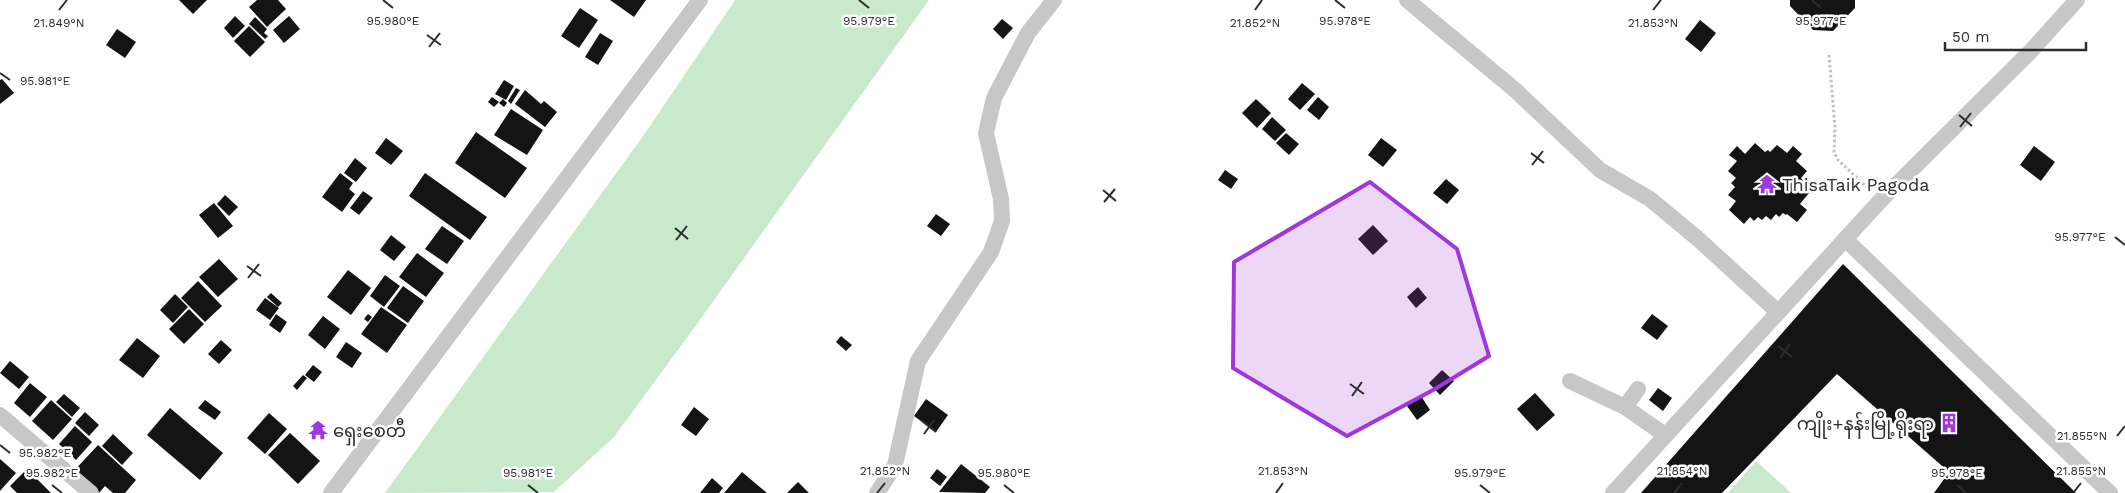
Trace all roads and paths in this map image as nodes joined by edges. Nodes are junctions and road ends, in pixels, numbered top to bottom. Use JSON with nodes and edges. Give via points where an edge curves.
{"nodes":[{"id":1,"x":700,"y":0,"type":"edge"},
{"id":2,"x":1054,"y":0,"type":"edge"},
{"id":3,"x":1407,"y":0,"type":"edge"},
{"id":4,"x":2077,"y":0,"type":"edge"},
{"id":5,"x":1829,"y":55,"type":"dead end"},
{"id":6,"x":1881,"y":200,"type":"junction"},
{"id":7,"x":1845,"y":239,"type":"junction"},
{"id":8,"x":1778,"y":312,"type":"junction"},
{"id":9,"x":1570,"y":380,"type":"dead end"},
{"id":10,"x":1638,"y":389,"type":"dead end"},
{"id":11,"x":1625,"y":407,"type":"junction"},
{"id":12,"x":0,"y":415,"type":"edge"},
{"id":13,"x":1665,"y":435,"type":"junction"},
{"id":14,"x":91,"y":493,"type":"edge"},
{"id":15,"x":331,"y":493,"type":"edge"},
{"id":16,"x":877,"y":493,"type":"edge"},
{"id":17,"x":1613,"y":493,"type":"edge"},
{"id":18,"x":2110,"y":493,"type":"edge"}],
"edges":[{"from":1,"to":15,"type":"street"},
{"from":2,"to":16,"type":"street","via":[[1028,33],[994,98],[986,133],[1000,192],[1002,221],[991,252],[918,361],[895,465]]},
{"from":3,"to":8,"type":"street","via":[[1514,90],[1600,170],[1650,199]]},
{"from":4,"to":6,"type":"street","via":[[2030,52]]},
{"from":5,"to":6,"type":"path","via":[[1834,152],[1838,160]]},
{"from":6,"to":7,"type":"street"},
{"from":7,"to":8,"type":"street"},
{"from":7,"to":18,"type":"street"},
{"from":8,"to":13,"type":"street"},
{"from":9,"to":11,"type":"street"},
{"from":10,"to":11,"type":"street"},
{"from":11,"to":13,"type":"street"},
{"from":12,"to":14,"type":"street"},
{"from":13,"to":17,"type":"street"}]}
